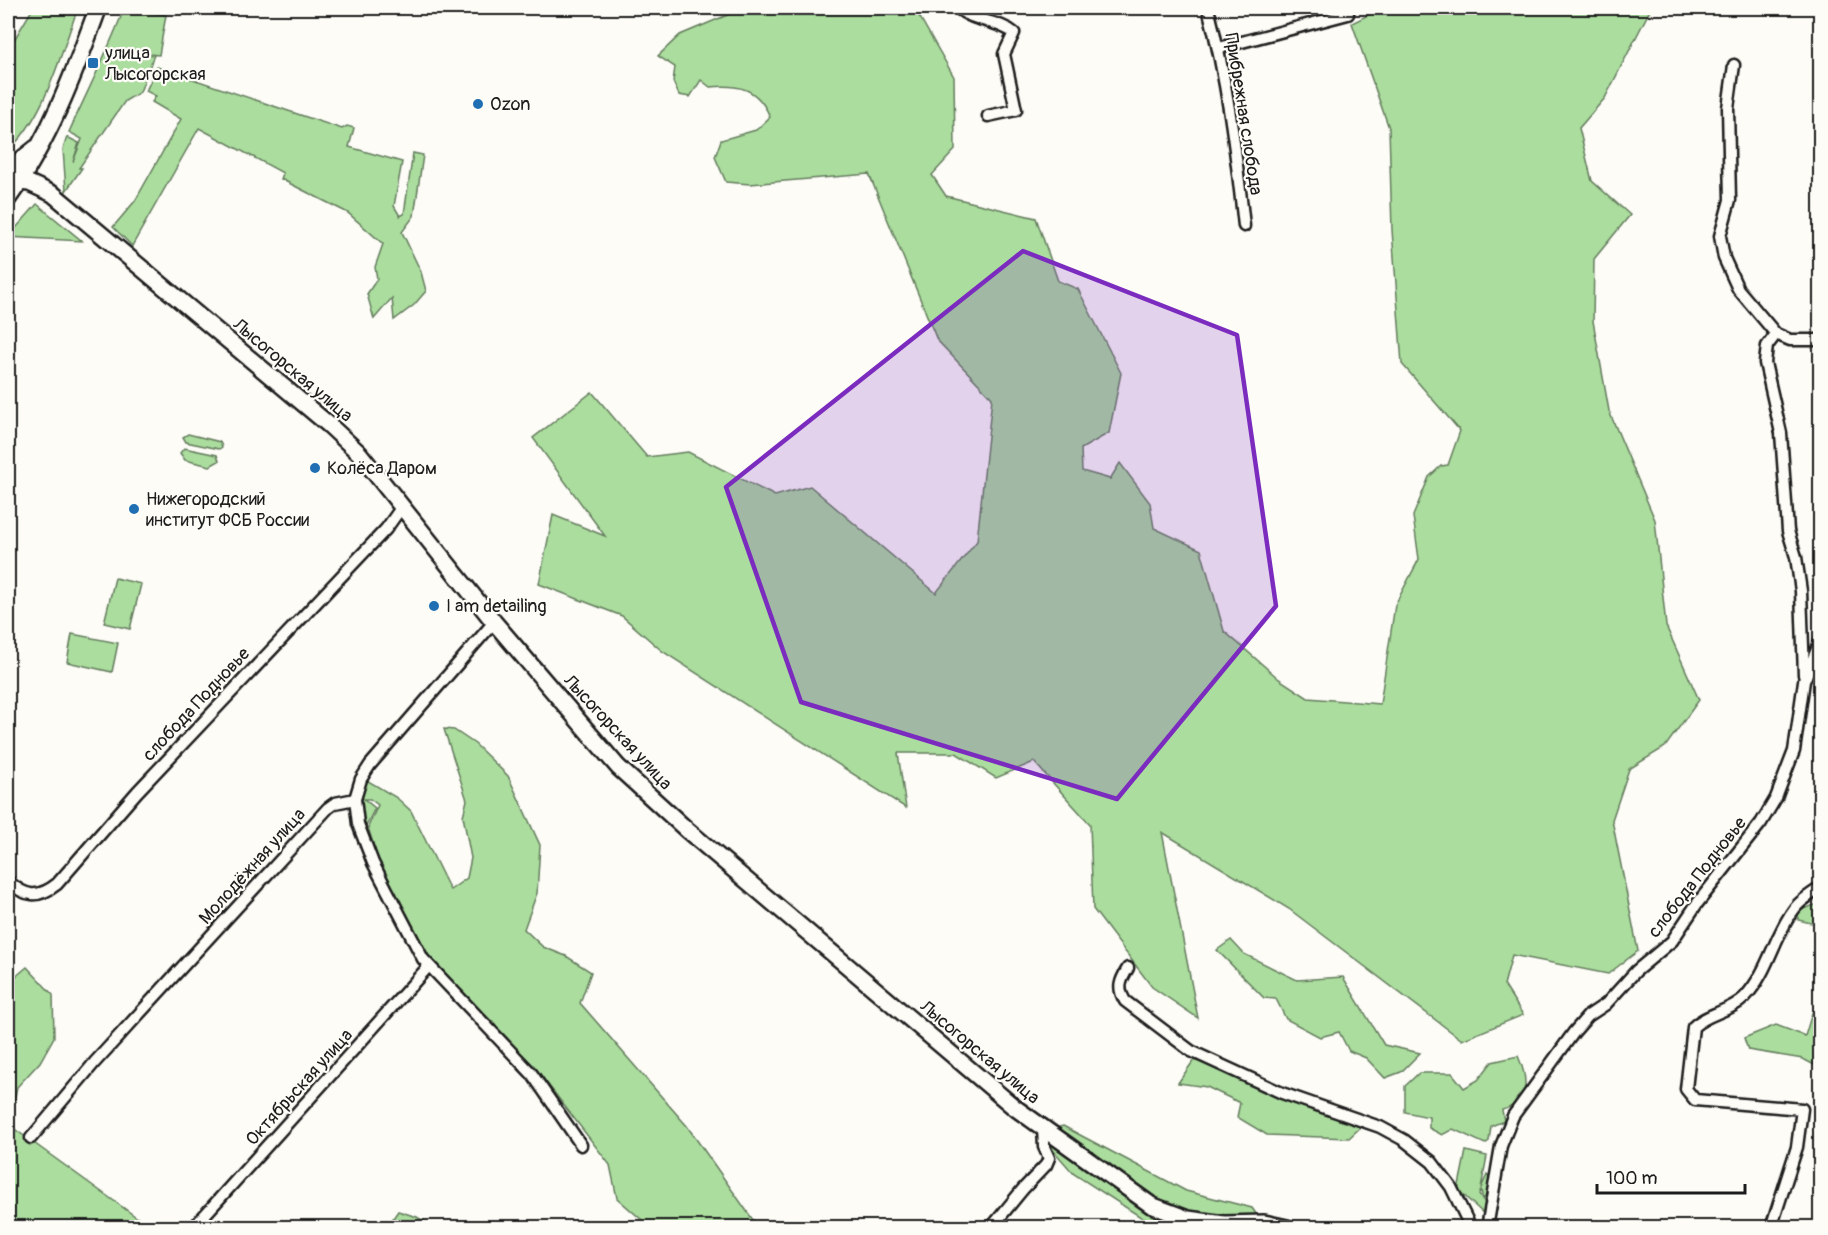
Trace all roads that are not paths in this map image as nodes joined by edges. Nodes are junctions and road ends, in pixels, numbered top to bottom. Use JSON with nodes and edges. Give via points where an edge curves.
{"nodes":[{"id":1,"x":98,"y":8,"type":"edge"},
{"id":2,"x":958,"y":8,"type":"edge"},
{"id":3,"x":1208,"y":8,"type":"edge"},
{"id":4,"x":1346,"y":8,"type":"edge"},
{"id":5,"x":1219,"y":48,"type":"junction"},
{"id":6,"x":1734,"y":65,"type":"dead end"},
{"id":7,"x":988,"y":116,"type":"dead end"},
{"id":8,"x":11,"y":177,"type":"edge"},
{"id":9,"x":8,"y":198,"type":"edge"},
{"id":10,"x":1244,"y":226,"type":"dead end"},
{"id":11,"x":1776,"y":334,"type":"junction"},
{"id":12,"x":1821,"y":340,"type":"edge"},
{"id":13,"x":401,"y":508,"type":"junction"},
{"id":14,"x":494,"y":622,"type":"junction"},
{"id":15,"x":1821,"y":642,"type":"edge"},
{"id":16,"x":1804,"y":681,"type":"junction"},
{"id":17,"x":355,"y":799,"type":"junction"},
{"id":18,"x":8,"y":881,"type":"edge"},
{"id":19,"x":1821,"y":888,"type":"edge"},
{"id":20,"x":428,"y":967,"type":"junction"},
{"id":21,"x":1128,"y":968,"type":"dead end"},
{"id":22,"x":1043,"y":1128,"type":"junction"},
{"id":23,"x":31,"y":1138,"type":"dead end"},
{"id":24,"x":581,"y":1145,"type":"dead end"},
{"id":25,"x":193,"y":1227,"type":"edge"},
{"id":26,"x":991,"y":1227,"type":"edge"},
{"id":27,"x":1287,"y":1227,"type":"edge"},
{"id":28,"x":1471,"y":1227,"type":"edge"},
{"id":29,"x":1487,"y":1227,"type":"edge"},
{"id":30,"x":1771,"y":1227,"type":"edge"}],
"edges":[{"from":1,"to":8,"type":"main road","via":[[46,137]]},
{"from":2,"to":7,"type":"street","via":[[1014,33],[1004,54],[1016,110]]},
{"from":3,"to":5,"type":"street","name":"Прибрежная слобода"},
{"from":4,"to":5,"type":"street","via":[[1348,14]]},
{"from":5,"to":10,"type":"street","name":"Прибрежная слобода","via":[[1235,139]]},
{"from":6,"to":11,"type":"street","via":[[1728,108],[1730,200],[1720,236],[1737,289]]},
{"from":8,"to":9,"type":"main road"},
{"from":8,"to":13,"type":"street","name":"Лысогорская улица","via":[[53,194],[329,425],[359,453]]},
{"from":11,"to":12,"type":"street","via":[[1790,340]]},
{"from":11,"to":16,"type":"street","via":[[1767,346],[1765,363],[1780,433],[1788,531],[1801,591]]},
{"from":13,"to":14,"type":"street","name":"Лысогорская улица"},
{"from":13,"to":18,"type":"street","name":"слобода Подновье","via":[[386,529],[136,792],[57,884],[35,896]]},
{"from":14,"to":17,"type":"street","via":[[370,765]]},
{"from":14,"to":22,"type":"street","name":"Лысогорская улица","via":[[618,767],[1005,1100]]},
{"from":15,"to":16,"type":"street","name":"слобода Подновье"},
{"from":16,"to":29,"type":"street","name":"слобода Подновье","via":[[1794,751],[1776,798],[1672,941],[1636,970],[1606,1004],[1588,1016],[1513,1116],[1501,1146]]},
{"from":17,"to":20,"type":"street","via":[[362,838]]},
{"from":17,"to":23,"type":"street","name":"Молодёжная улица","via":[[328,808],[95,1062]]},
{"from":19,"to":30,"type":"street","via":[[1797,905],[1764,970],[1745,996],[1731,1008],[1693,1027],[1686,1089],[1695,1100],[1802,1109],[1797,1147]]},
{"from":20,"to":24,"type":"street","via":[[532,1074]]},
{"from":20,"to":25,"type":"street","name":"Октябрьская улица"},
{"from":21,"to":28,"type":"street","via":[[1119,992],[1125,1001],[1191,1051],[1282,1093],[1380,1127],[1404,1140],[1438,1170]]},
{"from":22,"to":26,"type":"street","via":[[1049,1158],[1046,1165]]},
{"from":22,"to":27,"type":"street","name":"Лысогорская улица","via":[[1150,1205],[1188,1219]]}]}
